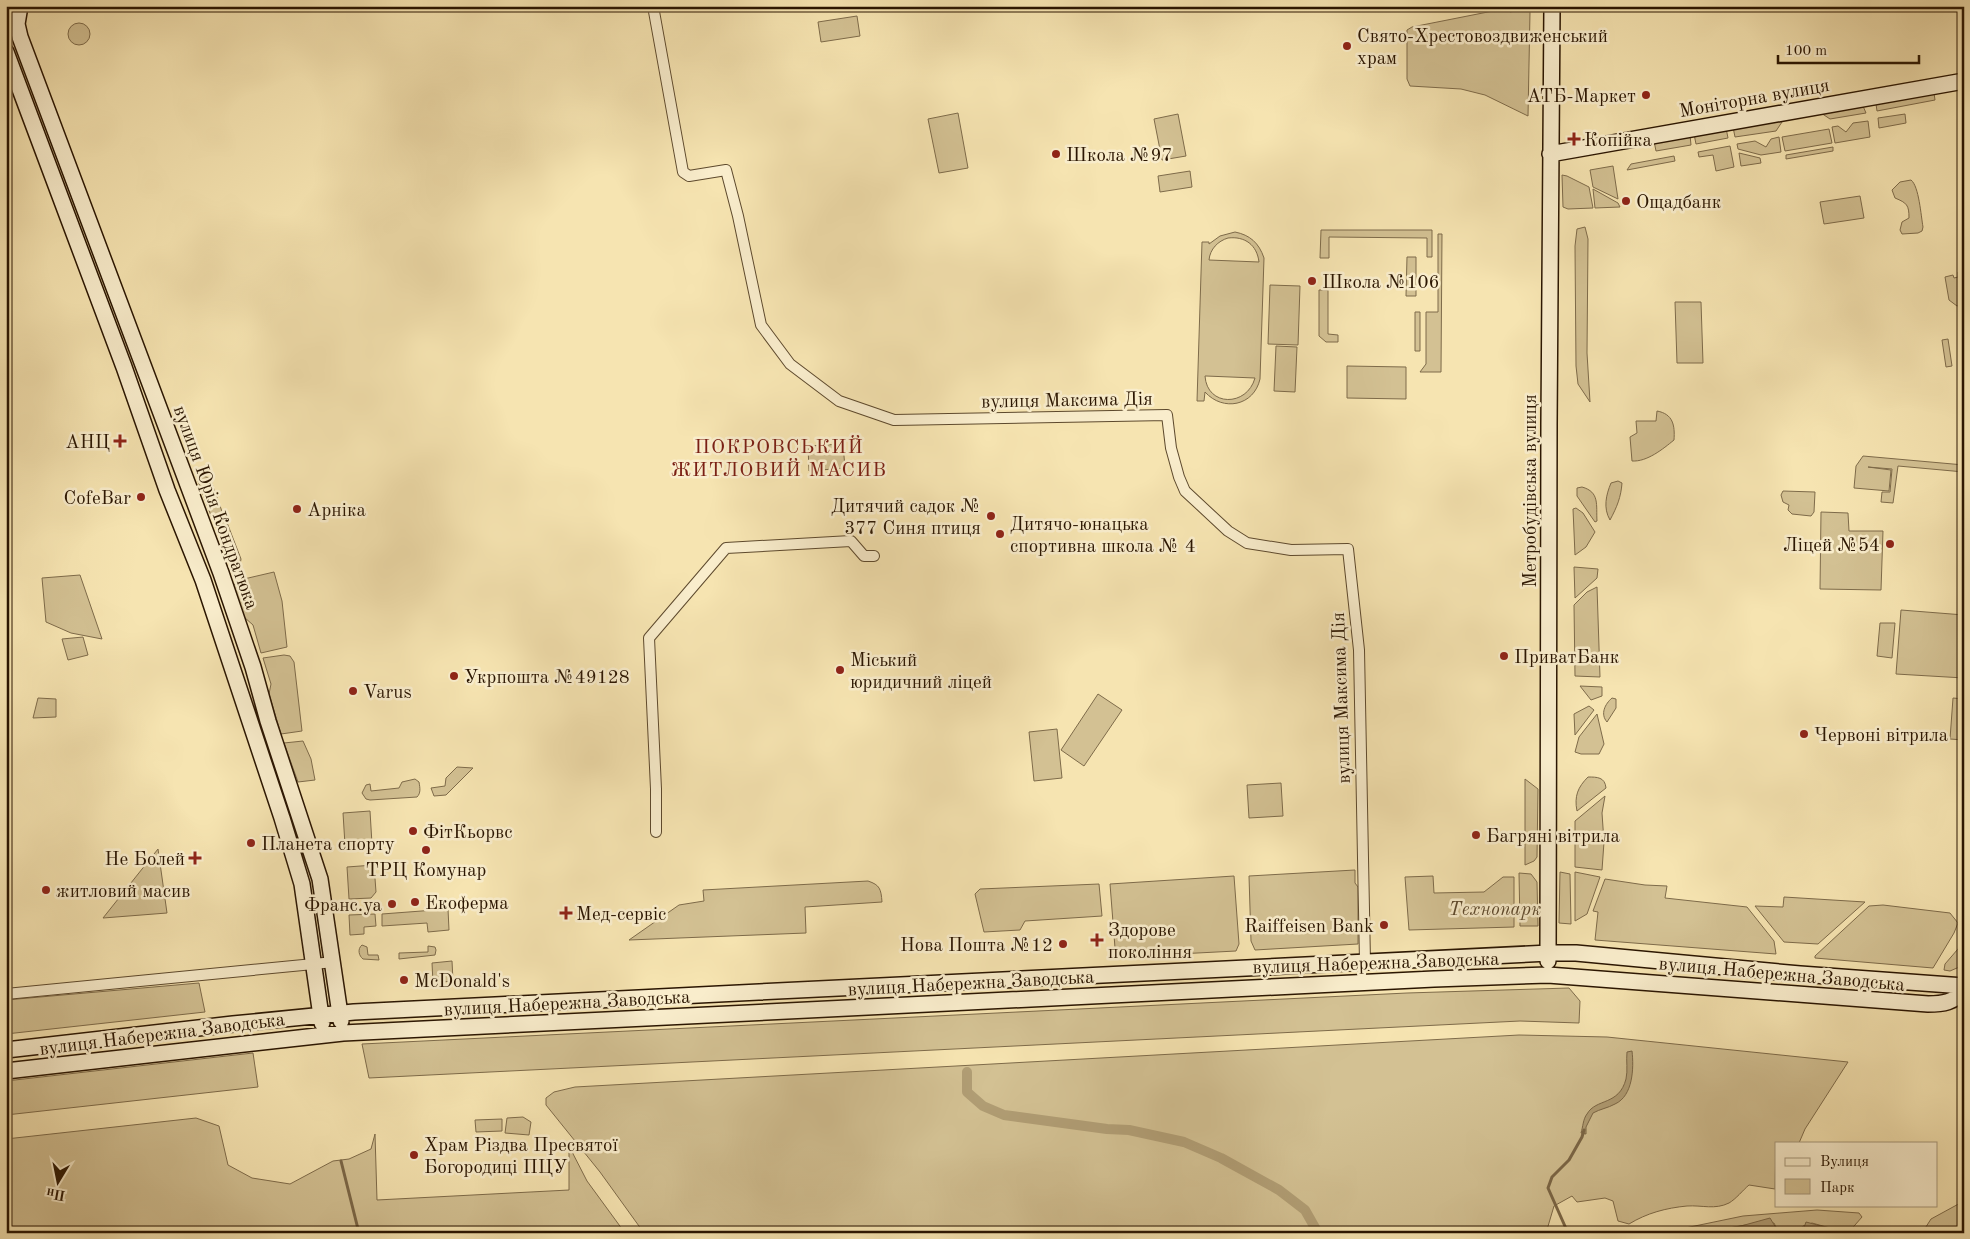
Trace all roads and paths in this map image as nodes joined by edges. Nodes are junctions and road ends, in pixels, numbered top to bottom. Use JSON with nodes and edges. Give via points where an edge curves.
{"nodes":[{"id":1,"x":20,"y":6,"type":"edge"},
{"id":2,"x":653,"y":6,"type":"edge"},
{"id":3,"x":1552,"y":6,"type":"edge"},
{"id":4,"x":23,"y":47,"type":"junction"},
{"id":5,"x":6,"y":52,"type":"edge"},
{"id":6,"x":1964,"y":81,"type":"edge"},
{"id":7,"x":64,"y":154,"type":"junction"},
{"id":8,"x":1550,"y":154,"type":"junction"},
{"id":9,"x":46,"y":160,"type":"junction"},
{"id":10,"x":205,"y":532,"type":"junction"},
{"id":11,"x":187,"y":538,"type":"junction"},
{"id":12,"x":874,"y":556,"type":"dead end"},
{"id":13,"x":268,"y":721,"type":"junction"},
{"id":14,"x":250,"y":726,"type":"junction"},
{"id":15,"x":656,"y":832,"type":"dead end"},
{"id":16,"x":1549,"y":953,"type":"junction"},
{"id":17,"x":334,"y":962,"type":"junction"},
{"id":18,"x":1365,"y":962,"type":"junction"},
{"id":19,"x":313,"y":964,"type":"junction"},
{"id":20,"x":1548,"y":976,"type":"junction"},
{"id":21,"x":861,"y":986,"type":"junction"},
{"id":22,"x":1964,"y":988,"type":"edge"},
{"id":23,"x":6,"y":994,"type":"edge"},
{"id":24,"x":862,"y":1007,"type":"junction"},
{"id":25,"x":340,"y":1013,"type":"junction"},
{"id":26,"x":320,"y":1015,"type":"junction"},
{"id":27,"x":343,"y":1033,"type":"junction"},
{"id":28,"x":323,"y":1035,"type":"junction"},
{"id":29,"x":6,"y":1050,"type":"edge"},
{"id":30,"x":6,"y":1071,"type":"edge"}],
"edges":[{"from":1,"to":4,"type":"main road","name":"вулиця Юрія Кондратюка","via":[[17,24]]},
{"from":2,"to":18,"type":"street","name":"вулиця Максима Дія","via":[[683,172],[689,176],[726,170],[761,324],[790,364],[839,401],[894,420],[1167,415],[1171,448],[1185,490],[1228,531],[1247,543],[1291,550],[1348,549],[1359,650]]},
{"from":3,"to":8,"type":"main road","name":"Метробудівська вулиця"},
{"from":4,"to":5,"type":"main road"},
{"from":4,"to":7,"type":"main road","name":"вулиця Юрія Кондратюка"},
{"from":5,"to":9,"type":"main road","name":"вулиця Юрія Кондратюка"},
{"from":6,"to":8,"type":"main road","name":"Моніторна вулиця"},
{"from":7,"to":9,"type":"main road"},
{"from":7,"to":10,"type":"main road","name":"вулиця Юрія Кондратюка"},
{"from":8,"to":16,"type":"main road","name":"Метробудівська вулиця"},
{"from":9,"to":11,"type":"main road","name":"вулиця Юрія Кондратюка"},
{"from":10,"to":11,"type":"main road"},
{"from":10,"to":13,"type":"main road","name":"вулиця Юрія Кондратюка","via":[[236,615]]},
{"from":11,"to":14,"type":"main road","name":"вулиця Юрія Кондратюка","via":[[204,580]]},
{"from":12,"to":15,"type":"street","via":[[864,556],[851,541],[726,548],[649,638]]},
{"from":13,"to":14,"type":"main road"},
{"from":13,"to":17,"type":"main road","name":"вулиця Юрія Кондратюка","via":[[320,879]]},
{"from":14,"to":19,"type":"main road","name":"вулиця Юрія Кондратюка","via":[[302,884]]},
{"from":16,"to":18,"type":"main road","name":"вулиця Набережна Заводська"},
{"from":16,"to":20,"type":"main road","name":"Метробудівська вулиця"},
{"from":16,"to":22,"type":"main road","name":"вулиця Набережна Заводська"},
{"from":17,"to":19,"type":"street"},
{"from":17,"to":25,"type":"main road","name":"вулиця Юрія Кондратюка"},
{"from":18,"to":21,"type":"main road","name":"вулиця Набережна Заводська"},
{"from":19,"to":23,"type":"street"},
{"from":19,"to":26,"type":"main road","name":"вулиця Юрія Кондратюка"},
{"from":20,"to":22,"type":"main road","name":"вулиця Набережна Заводська","via":[[1928,1004],[1947,1003],[1960,995]]},
{"from":20,"to":24,"type":"main road","name":"вулиця Набережна Заводська"},
{"from":21,"to":24,"type":"main road"},
{"from":21,"to":25,"type":"main road","name":"вулиця Набережна Заводська"},
{"from":24,"to":27,"type":"main road","name":"вулиця Набережна Заводська"},
{"from":25,"to":26,"type":"main road","name":"вулиця Набережна Заводська"},
{"from":25,"to":27,"type":"main road","name":"вулиця Юрія Кондратюка"},
{"from":26,"to":28,"type":"main road","name":"вулиця Юрія Кондратюка"},
{"from":26,"to":29,"type":"main road","name":"вулиця Набережна Заводська"},
{"from":27,"to":28,"type":"main road","name":"вулиця Набережна Заводська"},
{"from":28,"to":30,"type":"main road","name":"вулиця Набережна Заводська"}]}
